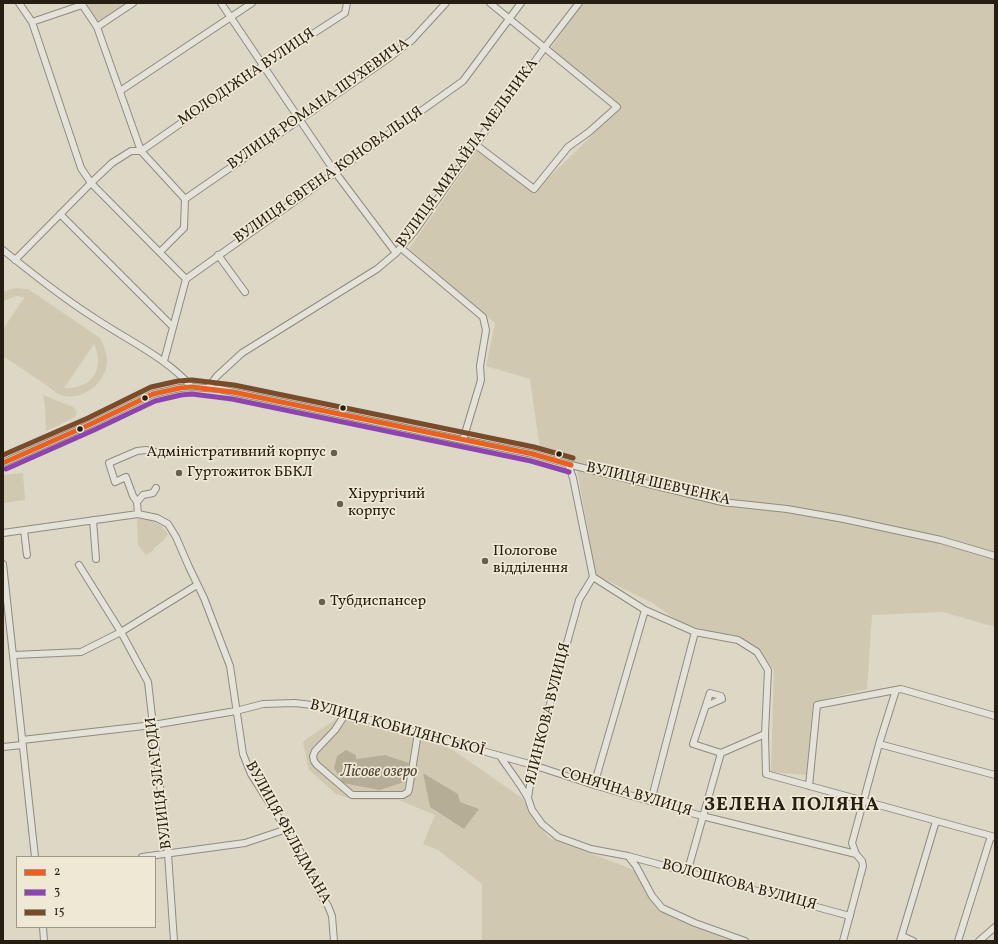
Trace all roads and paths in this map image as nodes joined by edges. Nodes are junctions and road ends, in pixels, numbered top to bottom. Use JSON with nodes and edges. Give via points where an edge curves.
{"nodes":[{"id":1,"x":19,"y":3,"type":"edge"},
{"id":2,"x":133,"y":3,"type":"edge"},
{"id":3,"x":221,"y":3,"type":"edge"},
{"id":4,"x":252,"y":3,"type":"edge"},
{"id":5,"x":347,"y":3,"type":"edge"},
{"id":6,"x":446,"y":3,"type":"edge"},
{"id":7,"x":490,"y":3,"type":"edge"},
{"id":8,"x":521,"y":3,"type":"edge"},
{"id":9,"x":579,"y":3,"type":"edge"},
{"id":10,"x":81,"y":4,"type":"edge"},
{"id":11,"x":230,"y":17,"type":"junction"},
{"id":12,"x":510,"y":19,"type":"junction"},
{"id":13,"x":32,"y":22,"type":"junction"},
{"id":14,"x":97,"y":27,"type":"junction"},
{"id":15,"x":545,"y":46,"type":"junction"},
{"id":16,"x":263,"y":66,"type":"junction"},
{"id":17,"x":120,"y":91,"type":"junction"},
{"id":18,"x":300,"y":120,"type":"junction"},
{"id":19,"x":476,"y":145,"type":"junction"},
{"id":20,"x":141,"y":151,"type":"junction"},
{"id":21,"x":335,"y":172,"type":"junction"},
{"id":22,"x":91,"y":183,"type":"junction"},
{"id":23,"x":185,"y":199,"type":"junction"},
{"id":24,"x":60,"y":214,"type":"junction"},
{"id":25,"x":3,"y":250,"type":"edge"},
{"id":26,"x":399,"y":251,"type":"junction"},
{"id":27,"x":160,"y":252,"type":"junction"},
{"id":28,"x":218,"y":256,"type":"junction"},
{"id":29,"x":15,"y":260,"type":"junction"},
{"id":30,"x":186,"y":279,"type":"junction"},
{"id":31,"x":245,"y":292,"type":"dead end"},
{"id":32,"x":173,"y":327,"type":"junction"},
{"id":33,"x":164,"y":361,"type":"junction"},
{"id":34,"x":192,"y":387,"type":"junction"},
{"id":35,"x":208,"y":388,"type":"junction"},
{"id":36,"x":463,"y":440,"type":"junction"},
{"id":37,"x":163,"y":454,"type":"dead end"},
{"id":38,"x":3,"y":462,"type":"edge"},
{"id":39,"x":570,"y":465,"type":"junction"},
{"id":40,"x":156,"y":488,"type":"dead end"},
{"id":41,"x":137,"y":502,"type":"junction"},
{"id":42,"x":138,"y":514,"type":"junction"},
{"id":43,"x":93,"y":520,"type":"junction"},
{"id":44,"x":24,"y":530,"type":"junction"},
{"id":45,"x":3,"y":533,"type":"edge"},
{"id":46,"x":27,"y":555,"type":"dead end"},
{"id":47,"x":995,"y":556,"type":"edge"},
{"id":48,"x":96,"y":559,"type":"dead end"},
{"id":49,"x":3,"y":564,"type":"edge"},
{"id":50,"x":79,"y":565,"type":"dead end"},
{"id":51,"x":593,"y":577,"type":"junction"},
{"id":52,"x":197,"y":585,"type":"junction"},
{"id":53,"x":645,"y":610,"type":"junction"},
{"id":54,"x":121,"y":632,"type":"junction"},
{"id":55,"x":694,"y":632,"type":"junction"},
{"id":56,"x":14,"y":655,"type":"junction"},
{"id":57,"x":896,"y":690,"type":"junction"},
{"id":58,"x":706,"y":706,"type":"dead end"},
{"id":59,"x":236,"y":711,"type":"junction"},
{"id":60,"x":346,"y":713,"type":"junction"},
{"id":61,"x":995,"y":716,"type":"edge"},
{"id":62,"x":153,"y":725,"type":"junction"},
{"id":63,"x":418,"y":733,"type":"junction"},
{"id":64,"x":765,"y":734,"type":"junction"},
{"id":65,"x":22,"y":742,"type":"junction"},
{"id":66,"x":879,"y":744,"type":"junction"},
{"id":67,"x":3,"y":747,"type":"edge"},
{"id":68,"x":721,"y":753,"type":"junction"},
{"id":69,"x":500,"y":756,"type":"junction"},
{"id":70,"x":533,"y":765,"type":"junction"},
{"id":71,"x":995,"y":775,"type":"edge"},
{"id":72,"x":594,"y":785,"type":"junction"},
{"id":73,"x":809,"y":786,"type":"junction"},
{"id":74,"x":528,"y":798,"type":"junction"},
{"id":75,"x":651,"y":801,"type":"junction"},
{"id":76,"x":864,"y":802,"type":"junction"},
{"id":77,"x":702,"y":816,"type":"junction"},
{"id":78,"x":936,"y":821,"type":"junction"},
{"id":79,"x":287,"y":829,"type":"junction"},
{"id":80,"x":993,"y":836,"type":"edge"},
{"id":81,"x":168,"y":854,"type":"junction"},
{"id":82,"x":856,"y":854,"type":"junction"},
{"id":83,"x":35,"y":856,"type":"edge"},
{"id":84,"x":151,"y":856,"type":"edge"},
{"id":85,"x":628,"y":856,"type":"junction"},
{"id":86,"x":686,"y":873,"type":"junction"},
{"id":87,"x":850,"y":916,"type":"junction"},
{"id":88,"x":995,"y":927,"type":"edge"},
{"id":89,"x":43,"y":928,"type":"edge"},
{"id":90,"x":901,"y":938,"type":"edge"},
{"id":91,"x":44,"y":941,"type":"edge"},
{"id":92,"x":174,"y":941,"type":"edge"},
{"id":93,"x":334,"y":941,"type":"edge"},
{"id":94,"x":745,"y":941,"type":"edge"},
{"id":95,"x":843,"y":941,"type":"edge"},
{"id":96,"x":913,"y":941,"type":"edge"},
{"id":97,"x":958,"y":941,"type":"edge"},
{"id":98,"x":979,"y":941,"type":"edge"}],
"edges":[{"from":1,"to":13,"type":"street"},
{"from":2,"to":14,"type":"street"},
{"from":3,"to":11,"type":"street"},
{"from":4,"to":11,"type":"street"},
{"from":5,"to":16,"type":"street","name":"МОЛОДІЖНА ВУЛИЦЯ","via":[[345,13]]},
{"from":6,"to":18,"type":"street","name":"ВУЛИЦЯ РОМАНА ШУХЕВИЧА","via":[[412,40]]},
{"from":7,"to":12,"type":"street"},
{"from":8,"to":12,"type":"street","name":"ВУЛИЦЯ ЄВГЕНА КОНОВАЛЬЦЯ"},
{"from":9,"to":15,"type":"street","name":"ВУЛИЦЯ МИХАЙЛА МЕЛЬНИКА"},
{"from":10,"to":13,"type":"street"},
{"from":10,"to":14,"type":"street"},
{"from":11,"to":16,"type":"street"},
{"from":11,"to":17,"type":"street"},
{"from":12,"to":15,"type":"street"},
{"from":12,"to":21,"type":"street","name":"ВУЛИЦЯ ЄВГЕНА КОНОВАЛЬЦЯ","via":[[463,81]]},
{"from":13,"to":22,"type":"street","via":[[81,168]]},
{"from":14,"to":17,"type":"street"},
{"from":15,"to":19,"type":"street","name":"ВУЛИЦЯ МИХАЙЛА МЕЛЬНИКА"},
{"from":15,"to":19,"type":"street","via":[[617,107],[568,147],[534,189]]},
{"from":16,"to":18,"type":"street"},
{"from":16,"to":20,"type":"street","name":"МОЛОДІЖНА ВУЛИЦЯ"},
{"from":17,"to":20,"type":"street"},
{"from":18,"to":21,"type":"street"},
{"from":18,"to":23,"type":"street","name":"ВУЛИЦЯ РОМАНА ШУХЕВИЧА"},
{"from":19,"to":26,"type":"street","name":"ВУЛИЦЯ МИХАЙЛА МЕЛЬНИКА"},
{"from":20,"to":22,"type":"street","via":[[123,155]]},
{"from":20,"to":23,"type":"street"},
{"from":21,"to":26,"type":"street"},
{"from":21,"to":28,"type":"street","name":"ВУЛИЦЯ ЄВГЕНА КОНОВАЛЬЦЯ"},
{"from":22,"to":24,"type":"street"},
{"from":22,"to":27,"type":"street"},
{"from":23,"to":27,"type":"street","via":[[184,228]]},
{"from":24,"to":29,"type":"street"},
{"from":24,"to":32,"type":"street"},
{"from":25,"to":29,"type":"street"},
{"from":26,"to":35,"type":"street","name":"ВУЛИЦЯ МИХАЙЛА МЕЛЬНИКА","via":[[376,269],[242,353]]},
{"from":26,"to":36,"type":"street","via":[[482,317],[486,330],[480,366],[481,380]]},
{"from":27,"to":30,"type":"street"},
{"from":28,"to":30,"type":"street","name":"ВУЛИЦЯ ЄВГЕНА КОНОВАЛЬЦЯ"},
{"from":28,"to":31,"type":"street"},
{"from":29,"to":33,"type":"street","via":[[94,318]]},
{"from":30,"to":32,"type":"street"},
{"from":32,"to":33,"type":"street"},
{"from":33,"to":34,"type":"street"},
{"from":34,"to":35,"type":"street","name":"ВУЛИЦЯ ШЕВЧЕНКА"},
{"from":34,"to":38,"type":"street","name":"ВУЛИЦЯ ШЕВЧЕНКА","via":[[154,394]]},
{"from":35,"to":36,"type":"street","name":"ВУЛИЦЯ ШЕВЧЕНКА"},
{"from":36,"to":39,"type":"street","name":"ВУЛИЦЯ ШЕВЧЕНКА","via":[[534,454]]},
{"from":37,"to":41,"type":"street","via":[[146,450],[137,451],[109,463],[115,482],[126,477]]},
{"from":39,"to":47,"type":"street","name":"ВУЛИЦЯ ШЕВЧЕНКА","via":[[722,502],[787,509],[844,519],[941,540]]},
{"from":39,"to":51,"type":"street"},
{"from":40,"to":41,"type":"street","via":[[153,493],[143,495]]},
{"from":41,"to":42,"type":"street"},
{"from":42,"to":43,"type":"street","name":"ВУЛИЦЯ ФЕЛЬДМАНА"},
{"from":42,"to":52,"type":"street","name":"ВУЛИЦЯ ФЕЛЬДМАНА","via":[[157,518],[168,524]]},
{"from":43,"to":44,"type":"street","name":"ВУЛИЦЯ ФЕЛЬДМАНА"},
{"from":43,"to":48,"type":"street"},
{"from":44,"to":45,"type":"street","name":"ВУЛИЦЯ ФЕЛЬДМАНА"},
{"from":44,"to":46,"type":"street"},
{"from":49,"to":56,"type":"street"},
{"from":50,"to":54,"type":"street","name":"ВУЛИЦЯ ЗЛАГОДИ"},
{"from":51,"to":53,"type":"street"},
{"from":51,"to":70,"type":"street","name":"ЯЛИНКОВА ВУЛИЦЯ","via":[[579,600]]},
{"from":52,"to":54,"type":"street"},
{"from":52,"to":59,"type":"street","name":"ВУЛИЦЯ ФЕЛЬДМАНА","via":[[230,666]]},
{"from":53,"to":55,"type":"street"},
{"from":53,"to":72,"type":"street"},
{"from":54,"to":56,"type":"street","via":[[81,652]]},
{"from":54,"to":62,"type":"street","name":"ВУЛИЦЯ ЗЛАГОДИ","via":[[148,682]]},
{"from":55,"to":64,"type":"street","via":[[738,640],[757,652],[768,670]]},
{"from":55,"to":75,"type":"street"},
{"from":56,"to":65,"type":"street"},
{"from":57,"to":61,"type":"street","via":[[901,689]]},
{"from":57,"to":66,"type":"street"},
{"from":57,"to":73,"type":"street","via":[[817,706]]},
{"from":58,"to":68,"type":"street","via":[[693,744]]},
{"from":59,"to":60,"type":"street","name":"ВУЛИЦЯ КОБИЛЯНСЬКОЇ","via":[[263,704],[295,703]]},
{"from":59,"to":62,"type":"street","name":"ВУЛИЦЯ КОБИЛЯНСЬКОЇ"},
{"from":59,"to":79,"type":"street","name":"ВУЛИЦЯ ФЕЛЬДМАНА","via":[[243,754],[251,774]]},
{"from":60,"to":63,"type":"street","name":"ВУЛИЦЯ КОБИЛЯНСЬКОЇ"},
{"from":60,"to":63,"type":"street","via":[[313,756],[317,765],[352,795],[408,792]]},
{"from":62,"to":65,"type":"street","name":"ВУЛИЦЯ КОБИЛЯНСЬКОЇ"},
{"from":62,"to":81,"type":"street","name":"ВУЛИЦЯ ЗЛАГОДИ"},
{"from":63,"to":69,"type":"street","name":"ВУЛИЦЯ КОБИЛЯНСЬКОЇ"},
{"from":64,"to":68,"type":"street"},
{"from":64,"to":73,"type":"street","via":[[766,774]]},
{"from":65,"to":67,"type":"street","name":"ВУЛИЦЯ КОБИЛЯНСЬКОЇ"},
{"from":65,"to":83,"type":"street"},
{"from":66,"to":71,"type":"street"},
{"from":66,"to":76,"type":"street"},
{"from":68,"to":77,"type":"street"},
{"from":69,"to":70,"type":"street","name":"ВУЛИЦЯ КОБИЛЯНСЬКОЇ"},
{"from":69,"to":74,"type":"street","via":[[520,782]]},
{"from":70,"to":72,"type":"street","name":"СОНЯЧНА ВУЛИЦЯ"},
{"from":70,"to":74,"type":"street","name":"ЯЛИНКОВА ВУЛИЦЯ"},
{"from":72,"to":75,"type":"street","name":"СОНЯЧНА ВУЛИЦЯ"},
{"from":73,"to":76,"type":"street"},
{"from":74,"to":85,"type":"street","name":"ЯЛИНКОВА ВУЛИЦЯ","via":[[532,810],[542,824],[558,837],[591,849]]},
{"from":75,"to":77,"type":"street","name":"СОНЯЧНА ВУЛИЦЯ"},
{"from":76,"to":78,"type":"street"},
{"from":76,"to":82,"type":"street","via":[[852,843]]},
{"from":77,"to":82,"type":"street","name":"СОНЯЧНА ВУЛИЦЯ"},
{"from":77,"to":86,"type":"street"},
{"from":78,"to":80,"type":"street"},
{"from":78,"to":90,"type":"street"},
{"from":79,"to":81,"type":"street","via":[[245,843]]},
{"from":79,"to":93,"type":"street","name":"ВУЛИЦЯ ФЕЛЬДМАНА","via":[[330,911]]},
{"from":80,"to":97,"type":"street"},
{"from":81,"to":84,"type":"street"},
{"from":81,"to":92,"type":"street","name":"ВУЛИЦЯ ЗЛАГОДИ"},
{"from":82,"to":87,"type":"street","via":[[863,866]]},
{"from":85,"to":86,"type":"street","name":"ВОЛОШКОВА ВУЛИЦЯ"},
{"from":85,"to":94,"type":"street","via":[[662,908],[695,924]]},
{"from":86,"to":87,"type":"street","name":"ВОЛОШКОВА ВУЛИЦЯ"},
{"from":87,"to":95,"type":"street"},
{"from":88,"to":98,"type":"street"},
{"from":89,"to":91,"type":"street"},
{"from":90,"to":96,"type":"street"}]}
